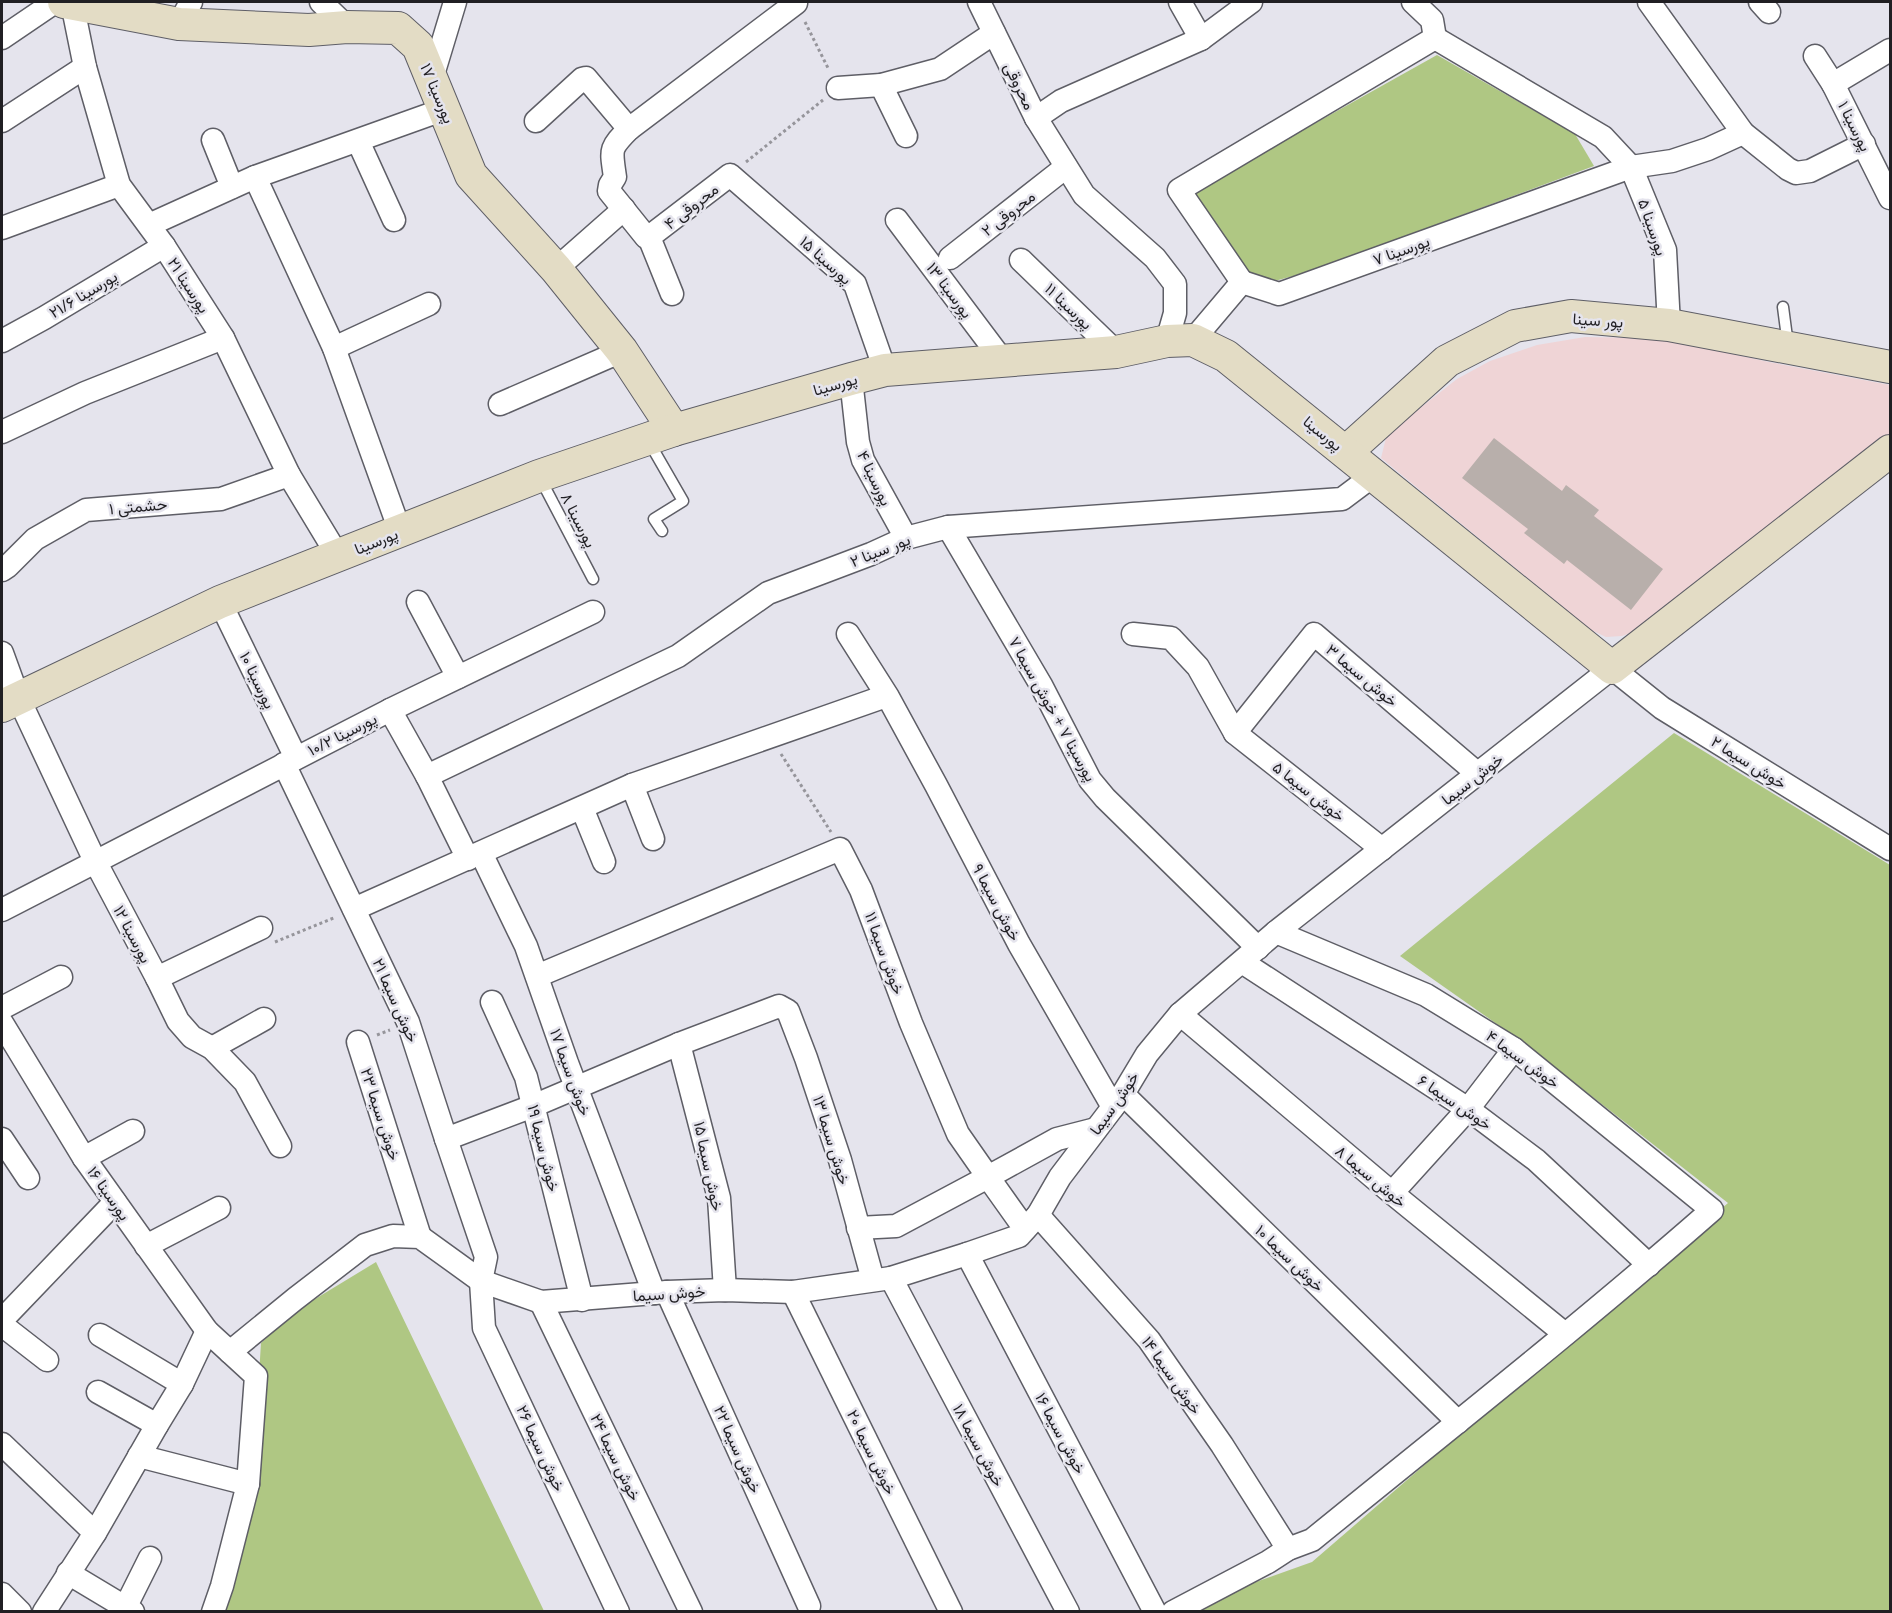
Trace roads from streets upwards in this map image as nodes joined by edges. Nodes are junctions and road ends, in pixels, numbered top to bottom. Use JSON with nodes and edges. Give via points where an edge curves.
{"nodes":[{"id":1,"x":64,"y":2,"type":"edge"},
{"id":2,"x":321,"y":2,"type":"edge"},
{"id":3,"x":455,"y":2,"type":"edge"},
{"id":4,"x":979,"y":2,"type":"edge"},
{"id":5,"x":1180,"y":2,"type":"edge"},
{"id":6,"x":1251,"y":2,"type":"edge"},
{"id":7,"x":1413,"y":2,"type":"edge"},
{"id":8,"x":1649,"y":2,"type":"edge"},
{"id":9,"x":796,"y":3,"type":"road end"},
{"id":10,"x":185,"y":13,"type":"edge"},
{"id":11,"x":347,"y":27,"type":"junction"},
{"id":12,"x":994,"y":33,"type":"junction"},
{"id":13,"x":2,"y":38,"type":"edge"},
{"id":14,"x":1435,"y":38,"type":"junction"},
{"id":15,"x":1201,"y":39,"type":"junction"},
{"id":16,"x":1890,"y":51,"type":"edge"},
{"id":17,"x":1815,"y":56,"type":"dead end"},
{"id":18,"x":85,"y":67,"type":"junction"},
{"id":19,"x":432,"y":78,"type":"junction"},
{"id":20,"x":1833,"y":84,"type":"junction"},
{"id":21,"x":881,"y":85,"type":"junction"},
{"id":22,"x":838,"y":88,"type":"road end"},
{"id":23,"x":446,"y":109,"type":"junction"},
{"id":24,"x":1036,"y":118,"type":"junction"},
{"id":25,"x":2,"y":121,"type":"edge"},
{"id":26,"x":536,"y":121,"type":"dead end"},
{"id":27,"x":629,"y":129,"type":"junction"},
{"id":28,"x":1743,"y":133,"type":"junction"},
{"id":29,"x":906,"y":136,"type":"dead end"},
{"id":30,"x":213,"y":140,"type":"dead end"},
{"id":31,"x":358,"y":141,"type":"junction"},
{"id":32,"x":1864,"y":144,"type":"junction"},
{"id":33,"x":1631,"y":166,"type":"junction"},
{"id":34,"x":1066,"y":167,"type":"junction"},
{"id":35,"x":730,"y":175,"type":"joint"},
{"id":36,"x":255,"y":177,"type":"junction"},
{"id":37,"x":119,"y":185,"type":"junction"},
{"id":38,"x":232,"y":187,"type":"junction"},
{"id":39,"x":1890,"y":198,"type":"edge"},
{"id":40,"x":624,"y":209,"type":"junction"},
{"id":41,"x":394,"y":220,"type":"dead end"},
{"id":42,"x":897,"y":220,"type":"dead end"},
{"id":43,"x":149,"y":225,"type":"junction"},
{"id":44,"x":2,"y":228,"type":"edge"},
{"id":45,"x":649,"y":237,"type":"junction"},
{"id":46,"x":164,"y":246,"type":"junction"},
{"id":47,"x":950,"y":258,"type":"dead end"},
{"id":48,"x":1021,"y":260,"type":"dead end"},
{"id":49,"x":556,"y":269,"type":"junction"},
{"id":50,"x":1242,"y":282,"type":"junction"},
{"id":51,"x":672,"y":294,"type":"dead end"},
{"id":52,"x":429,"y":304,"type":"dead end"},
{"id":53,"x":1669,"y":325,"type":"junction"},
{"id":54,"x":223,"y":338,"type":"junction"},
{"id":55,"x":2,"y":341,"type":"edge"},
{"id":56,"x":1180,"y":341,"type":"junction"},
{"id":57,"x":334,"y":348,"type":"junction"},
{"id":58,"x":622,"y":351,"type":"junction"},
{"id":59,"x":1116,"y":352,"type":"junction"},
{"id":60,"x":1003,"y":361,"type":"junction"},
{"id":61,"x":1890,"y":367,"type":"edge"},
{"id":62,"x":885,"y":370,"type":"junction"},
{"id":63,"x":851,"y":379,"type":"junction"},
{"id":64,"x":500,"y":404,"type":"dead end"},
{"id":65,"x":2,"y":432,"type":"edge"},
{"id":66,"x":661,"y":435,"type":"junction"},
{"id":67,"x":1890,"y":450,"type":"edge"},
{"id":68,"x":1346,"y":452,"type":"junction"},
{"id":69,"x":289,"y":475,"type":"junction"},
{"id":70,"x":1374,"y":475,"type":"junction"},
{"id":71,"x":948,"y":527,"type":"junction"},
{"id":72,"x":400,"y":531,"type":"junction"},
{"id":73,"x":906,"y":538,"type":"junction"},
{"id":74,"x":338,"y":556,"type":"junction"},
{"id":75,"x":2,"y":570,"type":"edge"},
{"id":76,"x":220,"y":602,"type":"junction"},
{"id":77,"x":418,"y":602,"type":"dead end"},
{"id":78,"x":593,"y":612,"type":"dead end"},
{"id":79,"x":848,"y":634,"type":"dead end"},
{"id":80,"x":1132,"y":634,"type":"dead end"},
{"id":81,"x":2,"y":653,"type":"edge"},
{"id":82,"x":1612,"y":668,"type":"junction"},
{"id":83,"x":458,"y":677,"type":"junction"},
{"id":84,"x":886,"y":696,"type":"junction"},
{"id":85,"x":10,"y":702,"type":"edge"},
{"id":86,"x":390,"y":710,"type":"junction"},
{"id":87,"x":1235,"y":733,"type":"junction"},
{"id":88,"x":290,"y":761,"type":"junction"},
{"id":89,"x":1478,"y":774,"type":"junction"},
{"id":90,"x":428,"y":776,"type":"junction"},
{"id":91,"x":633,"y":785,"type":"junction"},
{"id":92,"x":582,"y":808,"type":"junction"},
{"id":93,"x":653,"y":839,"type":"dead end"},
{"id":94,"x":1382,"y":849,"type":"junction"},
{"id":95,"x":1890,"y":849,"type":"edge"},
{"id":96,"x":475,"y":856,"type":"junction"},
{"id":97,"x":94,"y":861,"type":"junction"},
{"id":98,"x":604,"y":862,"type":"dead end"},
{"id":99,"x":354,"y":909,"type":"junction"},
{"id":100,"x":2,"y":910,"type":"edge"},
{"id":101,"x":261,"y":928,"type":"road end"},
{"id":102,"x":1276,"y":932,"type":"junction"},
{"id":103,"x":1250,"y":955,"type":"junction"},
{"id":104,"x":537,"y":976,"type":"junction"},
{"id":105,"x":62,"y":977,"type":"dead end"},
{"id":106,"x":157,"y":978,"type":"junction"},
{"id":107,"x":492,"y":1002,"type":"dead end"},
{"id":108,"x":2,"y":1008,"type":"edge"},
{"id":109,"x":1180,"y":1014,"type":"junction"},
{"id":110,"x":264,"y":1019,"type":"dead end"},
{"id":111,"x":2,"y":1023,"type":"edge"},
{"id":112,"x":358,"y":1042,"type":"road end"},
{"id":113,"x":679,"y":1044,"type":"junction"},
{"id":114,"x":212,"y":1048,"type":"junction"},
{"id":115,"x":1514,"y":1049,"type":"junction"},
{"id":116,"x":576,"y":1087,"type":"junction"},
{"id":117,"x":1118,"y":1101,"type":"junction"},
{"id":118,"x":533,"y":1106,"type":"junction"},
{"id":119,"x":1468,"y":1109,"type":"junction"},
{"id":120,"x":1096,"y":1129,"type":"junction"},
{"id":121,"x":133,"y":1131,"type":"dead end"},
{"id":122,"x":2,"y":1139,"type":"edge"},
{"id":123,"x":446,"y":1139,"type":"junction"},
{"id":124,"x":280,"y":1146,"type":"dead end"},
{"id":125,"x":84,"y":1158,"type":"junction"},
{"id":126,"x":988,"y":1177,"type":"junction"},
{"id":127,"x":28,"y":1178,"type":"dead end"},
{"id":128,"x":1392,"y":1193,"type":"junction"},
{"id":129,"x":115,"y":1202,"type":"junction"},
{"id":130,"x":219,"y":1208,"type":"dead end"},
{"id":131,"x":1032,"y":1222,"type":"junction"},
{"id":132,"x":858,"y":1228,"type":"junction"},
{"id":133,"x":420,"y":1237,"type":"junction"},
{"id":134,"x":146,"y":1246,"type":"junction"},
{"id":135,"x":967,"y":1254,"type":"junction"},
{"id":136,"x":1649,"y":1265,"type":"junction"},
{"id":137,"x":882,"y":1279,"type":"junction"},
{"id":138,"x":481,"y":1281,"type":"junction"},
{"id":139,"x":725,"y":1290,"type":"junction"},
{"id":140,"x":793,"y":1292,"type":"junction"},
{"id":141,"x":661,"y":1293,"type":"junction"},
{"id":142,"x":582,"y":1300,"type":"junction"},
{"id":143,"x":541,"y":1302,"type":"junction"},
{"id":144,"x":2,"y":1320,"type":"edge"},
{"id":145,"x":2,"y":1325,"type":"edge"},
{"id":146,"x":207,"y":1331,"type":"junction"},
{"id":147,"x":1565,"y":1334,"type":"junction"},
{"id":148,"x":100,"y":1335,"type":"dead end"},
{"id":149,"x":230,"y":1352,"type":"junction"},
{"id":150,"x":47,"y":1360,"type":"dead end"},
{"id":151,"x":183,"y":1384,"type":"junction"},
{"id":152,"x":98,"y":1392,"type":"dead end"},
{"id":153,"x":1458,"y":1422,"type":"junction"},
{"id":154,"x":157,"y":1425,"type":"junction"},
{"id":155,"x":2,"y":1444,"type":"edge"},
{"id":156,"x":139,"y":1456,"type":"junction"},
{"id":157,"x":248,"y":1484,"type":"junction"},
{"id":158,"x":95,"y":1533,"type":"junction"},
{"id":159,"x":1288,"y":1549,"type":"junction"},
{"id":160,"x":150,"y":1558,"type":"dead end"},
{"id":161,"x":68,"y":1573,"type":"junction"},
{"id":162,"x":2,"y":1594,"type":"edge"},
{"id":163,"x":808,"y":1606,"type":"dead end"},
{"id":164,"x":129,"y":1610,"type":"edge"},
{"id":165,"x":20,"y":1611,"type":"edge"},
{"id":166,"x":44,"y":1611,"type":"edge"},
{"id":167,"x":213,"y":1611,"type":"edge"},
{"id":168,"x":618,"y":1611,"type":"edge"},
{"id":169,"x":692,"y":1611,"type":"edge"},
{"id":170,"x":951,"y":1611,"type":"edge"},
{"id":171,"x":1068,"y":1611,"type":"edge"},
{"id":172,"x":1155,"y":1611,"type":"edge"},
{"id":173,"x":1173,"y":1611,"type":"edge"}],
"edges":[{"from":1,"to":10,"type":"street","name":"پورسینا ۱۷"},
{"from":1,"to":13,"type":"street"},
{"from":1,"to":18,"type":"street","name":"پورسینا ۲۱"},
{"from":2,"to":11,"type":"street"},
{"from":3,"to":19,"type":"street"},
{"from":4,"to":12,"type":"street","name":"محروقی"},
{"from":5,"to":15,"type":"street"},
{"from":6,"to":15,"type":"street"},
{"from":7,"to":14,"type":"street","via":[[1432,20]]},
{"from":8,"to":28,"type":"street"},
{"from":9,"to":27,"type":"street","name":"محروقی ۴"},
{"from":10,"to":11,"type":"street","name":"پورسینا ۱۷","via":[[309,30]]},
{"from":11,"to":19,"type":"street","name":"پورسینا ۱۷","via":[[398,28],[418,46]]},
{"from":12,"to":21,"type":"street","via":[[940,69]]},
{"from":12,"to":24,"type":"street","name":"محروقی"},
{"from":14,"to":33,"type":"street","via":[[1603,137]]},
{"from":14,"to":50,"type":"street","via":[[1179,190]]},
{"from":15,"to":24,"type":"street","via":[[1061,101]]},
{"from":16,"to":20,"type":"street"},
{"from":17,"to":20,"type":"street","name":"پورسینا ۱"},
{"from":18,"to":25,"type":"street"},
{"from":18,"to":37,"type":"street","name":"پورسینا ۲۱"},
{"from":19,"to":23,"type":"street","name":"پورسینا ۱۷"},
{"from":20,"to":32,"type":"street","name":"پورسینا ۱"},
{"from":21,"to":22,"type":"street"},
{"from":21,"to":29,"type":"street"},
{"from":23,"to":31,"type":"street"},
{"from":23,"to":49,"type":"street","name":"پورسینا ۱۷","via":[[471,175]]},
{"from":24,"to":34,"type":"street","name":"محروقی"},
{"from":26,"to":27,"type":"street","via":[[586,78]]},
{"from":27,"to":40,"type":"street","name":"محروقی ۴","via":[[613,148],[615,177],[609,191]]},
{"from":28,"to":32,"type":"street","via":[[1796,172],[1810,171]]},
{"from":28,"to":33,"type":"street","name":"پورسینا ۷","via":[[1672,160]]},
{"from":30,"to":38,"type":"street"},
{"from":31,"to":36,"type":"street"},
{"from":31,"to":41,"type":"street"},
{"from":32,"to":39,"type":"street","name":"پورسینا ۱"},
{"from":33,"to":50,"type":"street","name":"پورسینا ۷","via":[[1279,294]]},
{"from":33,"to":53,"type":"street","name":"پورسینا ۵","via":[[1665,250]]},
{"from":34,"to":47,"type":"street","name":"محروقی ۲"},
{"from":34,"to":56,"type":"street","name":"محروقی","via":[[1084,195],[1155,258],[1175,284]]},
{"from":35,"to":45,"type":"street","name":"محروقی ۴"},
{"from":35,"to":62,"type":"street","name":"پورسینا ۱۵","via":[[855,284]]},
{"from":36,"to":38,"type":"street"},
{"from":36,"to":57,"type":"street"},
{"from":37,"to":43,"type":"street","name":"پورسینا ۲۱"},
{"from":37,"to":44,"type":"street"},
{"from":38,"to":43,"type":"street"},
{"from":40,"to":45,"type":"street","name":"محروقی ۴"},
{"from":40,"to":49,"type":"street"},
{"from":42,"to":60,"type":"street","name":"پورسینا ۱۳"},
{"from":43,"to":46,"type":"street","name":"پورسینا ۲۱"},
{"from":45,"to":51,"type":"street"},
{"from":46,"to":54,"type":"street","name":"پورسینا ۲۱"},
{"from":46,"to":55,"type":"street","name":"پورسینا ۲۱/۶"},
{"from":48,"to":59,"type":"street","name":"پورسینا ۱۱"},
{"from":49,"to":58,"type":"street","name":"پورسینا ۱۷"},
{"from":50,"to":56,"type":"street"},
{"from":52,"to":57,"type":"street"},
{"from":53,"to":61,"type":"street","name":"پور سینا"},
{"from":53,"to":68,"type":"street","name":"پور سینا","via":[[1571,316],[1515,326],[1447,361]]},
{"from":54,"to":65,"type":"street","via":[[85,393]]},
{"from":54,"to":69,"type":"street","name":"پورسینا ۲۱"},
{"from":56,"to":59,"type":"street","name":"پورسینا"},
{"from":56,"to":68,"type":"street","name":"پورسینا","via":[[1226,356]]},
{"from":57,"to":72,"type":"street"},
{"from":58,"to":64,"type":"street"},
{"from":58,"to":66,"type":"street","name":"پورسینا ۱۷"},
{"from":59,"to":60,"type":"street","name":"پورسینا"},
{"from":60,"to":62,"type":"street","name":"پورسینا"},
{"from":62,"to":63,"type":"street","name":"پورسینا"},
{"from":63,"to":66,"type":"street","name":"پورسینا"},
{"from":63,"to":73,"type":"street","name":"پورسینا ۴","via":[[863,460]]},
{"from":66,"to":72,"type":"street","name":"پورسینا","via":[[539,476]]},
{"from":67,"to":82,"type":"street","name":"خوش سیما"},
{"from":68,"to":70,"type":"street","name":"پورسینا"},
{"from":69,"to":74,"type":"street","name":"پورسینا ۲۱"},
{"from":69,"to":75,"type":"street","name":"حشمتی ۱","via":[[221,499],[87,510],[35,539]]},
{"from":70,"to":71,"type":"street","name":"پور سینا ۲","via":[[1342,499]]},
{"from":70,"to":82,"type":"street","name":"پورسینا"},
{"from":71,"to":73,"type":"street","name":"پور سینا ۲"},
{"from":71,"to":103,"type":"street","name":"پورسینا ۷ + خوش سیما ۷","via":[[1041,685],[1090,780]]},
{"from":72,"to":74,"type":"street","name":"پورسینا"},
{"from":73,"to":90,"type":"street","name":"پور سینا ۲","via":[[768,593],[678,656]]},
{"from":74,"to":76,"type":"street","name":"پورسینا"},
{"from":76,"to":85,"type":"street","name":"پورسینا"},
{"from":76,"to":88,"type":"street","name":"پورسینا ۱۰"},
{"from":77,"to":83,"type":"street"},
{"from":78,"to":83,"type":"street","name":"پورسینا ۱۰/۲"},
{"from":79,"to":84,"type":"street","name":"خوش سیما ۹"},
{"from":80,"to":87,"type":"street","via":[[1171,638],[1198,667]]},
{"from":81,"to":85,"type":"street","name":"پورسینا ۱۲"},
{"from":82,"to":89,"type":"street","name":"خوش سیما"},
{"from":82,"to":95,"type":"street","name":"خوش سیما ۲","via":[[1662,708]]},
{"from":83,"to":86,"type":"street","name":"پورسینا ۱۰/۲"},
{"from":84,"to":91,"type":"street"},
{"from":84,"to":117,"type":"street","name":"خوش سیما ۹","via":[[1019,944]]},
{"from":85,"to":97,"type":"street","name":"پورسینا ۱۲"},
{"from":86,"to":88,"type":"street","name":"پورسینا ۱۰/۲"},
{"from":86,"to":90,"type":"street","name":"خوش سیما ۱۷"},
{"from":87,"to":89,"type":"street","name":"خوش سیما ۳","via":[[1314,634]]},
{"from":87,"to":94,"type":"street","name":"خوش سیما ۵"},
{"from":88,"to":97,"type":"street","name":"پورسینا ۱۰/۲"},
{"from":88,"to":99,"type":"street","name":"خوش سیما ۲۱"},
{"from":89,"to":94,"type":"street","name":"خوش سیما"},
{"from":90,"to":96,"type":"street","name":"خوش سیما ۱۷"},
{"from":91,"to":92,"type":"street"},
{"from":91,"to":93,"type":"street"},
{"from":92,"to":96,"type":"street"},
{"from":92,"to":98,"type":"street"},
{"from":94,"to":102,"type":"street","name":"خوش سیما"},
{"from":96,"to":99,"type":"street"},
{"from":96,"to":104,"type":"street","name":"خوش سیما ۱۷","via":[[526,946]]},
{"from":97,"to":100,"type":"street","name":"پورسینا ۱۰/۲"},
{"from":97,"to":106,"type":"street","name":"پورسینا ۱۲"},
{"from":99,"to":123,"type":"street","name":"خوش سیما ۲۱","via":[[408,1022]]},
{"from":101,"to":106,"type":"street"},
{"from":102,"to":103,"type":"street","name":"خوش سیما"},
{"from":102,"to":115,"type":"street","name":"خوش سیما ۴","via":[[1426,995]]},
{"from":103,"to":109,"type":"street","name":"خوش سیما"},
{"from":103,"to":119,"type":"street","name":"خوش سیما ۶"},
{"from":104,"to":116,"type":"street","name":"خوش سیما ۱۷"},
{"from":104,"to":126,"type":"street","name":"خوش سیما ۱۱","via":[[840,849],[861,890],[910,1023],[958,1134]]},
{"from":105,"to":108,"type":"street"},
{"from":106,"to":114,"type":"street","name":"پورسینا ۱۲","via":[[178,1021],[192,1037]]},
{"from":107,"to":118,"type":"street","name":"خوش سیما ۱۹","via":[[526,1077]]},
{"from":109,"to":117,"type":"street","name":"خوش سیما","via":[[1147,1054]]},
{"from":109,"to":128,"type":"street","name":"خوش سیما ۸"},
{"from":110,"to":114,"type":"street"},
{"from":111,"to":125,"type":"street","name":"پورسینا ۱۶"},
{"from":112,"to":133,"type":"street","name":"خوش سیما ۲۳"},
{"from":113,"to":116,"type":"street"},
{"from":113,"to":132,"type":"street","name":"خوش سیما ۱۳","via":[[779,1006],[788,1011],[840,1160]]},
{"from":113,"to":139,"type":"street","name":"خوش سیما ۱۵","via":[[719,1198]]},
{"from":114,"to":124,"type":"street","name":"پورسینا ۱۲","via":[[245,1082]]},
{"from":115,"to":119,"type":"street"},
{"from":115,"to":136,"type":"street","name":"خوش سیما ۴","via":[[1712,1210]]},
{"from":116,"to":118,"type":"street"},
{"from":116,"to":141,"type":"street","name":"خوش سیما ۱۷"},
{"from":117,"to":120,"type":"street","name":"خوش سیما"},
{"from":117,"to":153,"type":"street","name":"خوش سیما ۱۰"},
{"from":118,"to":123,"type":"street"},
{"from":118,"to":142,"type":"street","name":"خوش سیما ۱۹"},
{"from":119,"to":128,"type":"street"},
{"from":119,"to":136,"type":"street","name":"خوش سیما ۶","via":[[1536,1160]]},
{"from":120,"to":126,"type":"street","via":[[1057,1139]]},
{"from":120,"to":131,"type":"street","name":"خوش سیما"},
{"from":121,"to":125,"type":"street"},
{"from":122,"to":127,"type":"street"},
{"from":123,"to":138,"type":"street","name":"خوش سیما ۲۱","via":[[486,1257]]},
{"from":125,"to":129,"type":"street","name":"پورسینا ۱۶"},
{"from":126,"to":131,"type":"street","name":"خوش سیما ۱۱"},
{"from":126,"to":132,"type":"street","via":[[896,1226]]},
{"from":128,"to":147,"type":"street","name":"خوش سیما ۸"},
{"from":129,"to":134,"type":"street","name":"پورسینا ۱۶"},
{"from":129,"to":144,"type":"street"},
{"from":130,"to":134,"type":"street"},
{"from":131,"to":135,"type":"street","name":"خوش سیما","via":[[1019,1236]]},
{"from":131,"to":159,"type":"street","name":"خوش سیما ۱۴","via":[[1149,1340]]},
{"from":132,"to":137,"type":"street","name":"خوش سیما ۱۳"},
{"from":133,"to":138,"type":"street","name":"خوش سیما"},
{"from":133,"to":149,"type":"street","via":[[393,1236],[365,1245]]},
{"from":134,"to":146,"type":"street","name":"پورسینا ۱۶"},
{"from":135,"to":137,"type":"street","name":"خوش سیما"},
{"from":135,"to":172,"type":"street","name":"خوش سیما ۱۶"},
{"from":136,"to":147,"type":"street"},
{"from":137,"to":140,"type":"street","name":"خوش سیما"},
{"from":137,"to":171,"type":"street","name":"خوش سیما ۱۸"},
{"from":138,"to":143,"type":"street","name":"خوش سیما"},
{"from":138,"to":168,"type":"street","name":"خوش سیما ۲۶","via":[[484,1328]]},
{"from":139,"to":140,"type":"street","name":"خوش سیما"},
{"from":139,"to":141,"type":"street","name":"خوش سیما"},
{"from":140,"to":170,"type":"street","name":"خوش سیما ۲۰"},
{"from":141,"to":142,"type":"street","name":"خوش سیما"},
{"from":141,"to":163,"type":"street","name":"خوش سیما ۲۲"},
{"from":142,"to":143,"type":"street","name":"خوش سیما"},
{"from":143,"to":169,"type":"street","name":"خوش سیما ۲۴"},
{"from":145,"to":150,"type":"street"},
{"from":146,"to":149,"type":"street","name":"پورسینا ۱۶"},
{"from":146,"to":151,"type":"street"},
{"from":147,"to":153,"type":"street"},
{"from":148,"to":151,"type":"street"},
{"from":149,"to":157,"type":"street","name":"پورسینا ۱۶","via":[[256,1376]]},
{"from":151,"to":154,"type":"street"},
{"from":152,"to":154,"type":"street"},
{"from":153,"to":159,"type":"street","via":[[1312,1540]]},
{"from":154,"to":156,"type":"street"},
{"from":155,"to":158,"type":"street"},
{"from":156,"to":157,"type":"street"},
{"from":156,"to":158,"type":"street"},
{"from":157,"to":167,"type":"street"},
{"from":158,"to":161,"type":"street"},
{"from":159,"to":173,"type":"street"},
{"from":160,"to":164,"type":"street"},
{"from":161,"to":164,"type":"street"},
{"from":161,"to":166,"type":"street"},
{"from":162,"to":165,"type":"street"}]}
